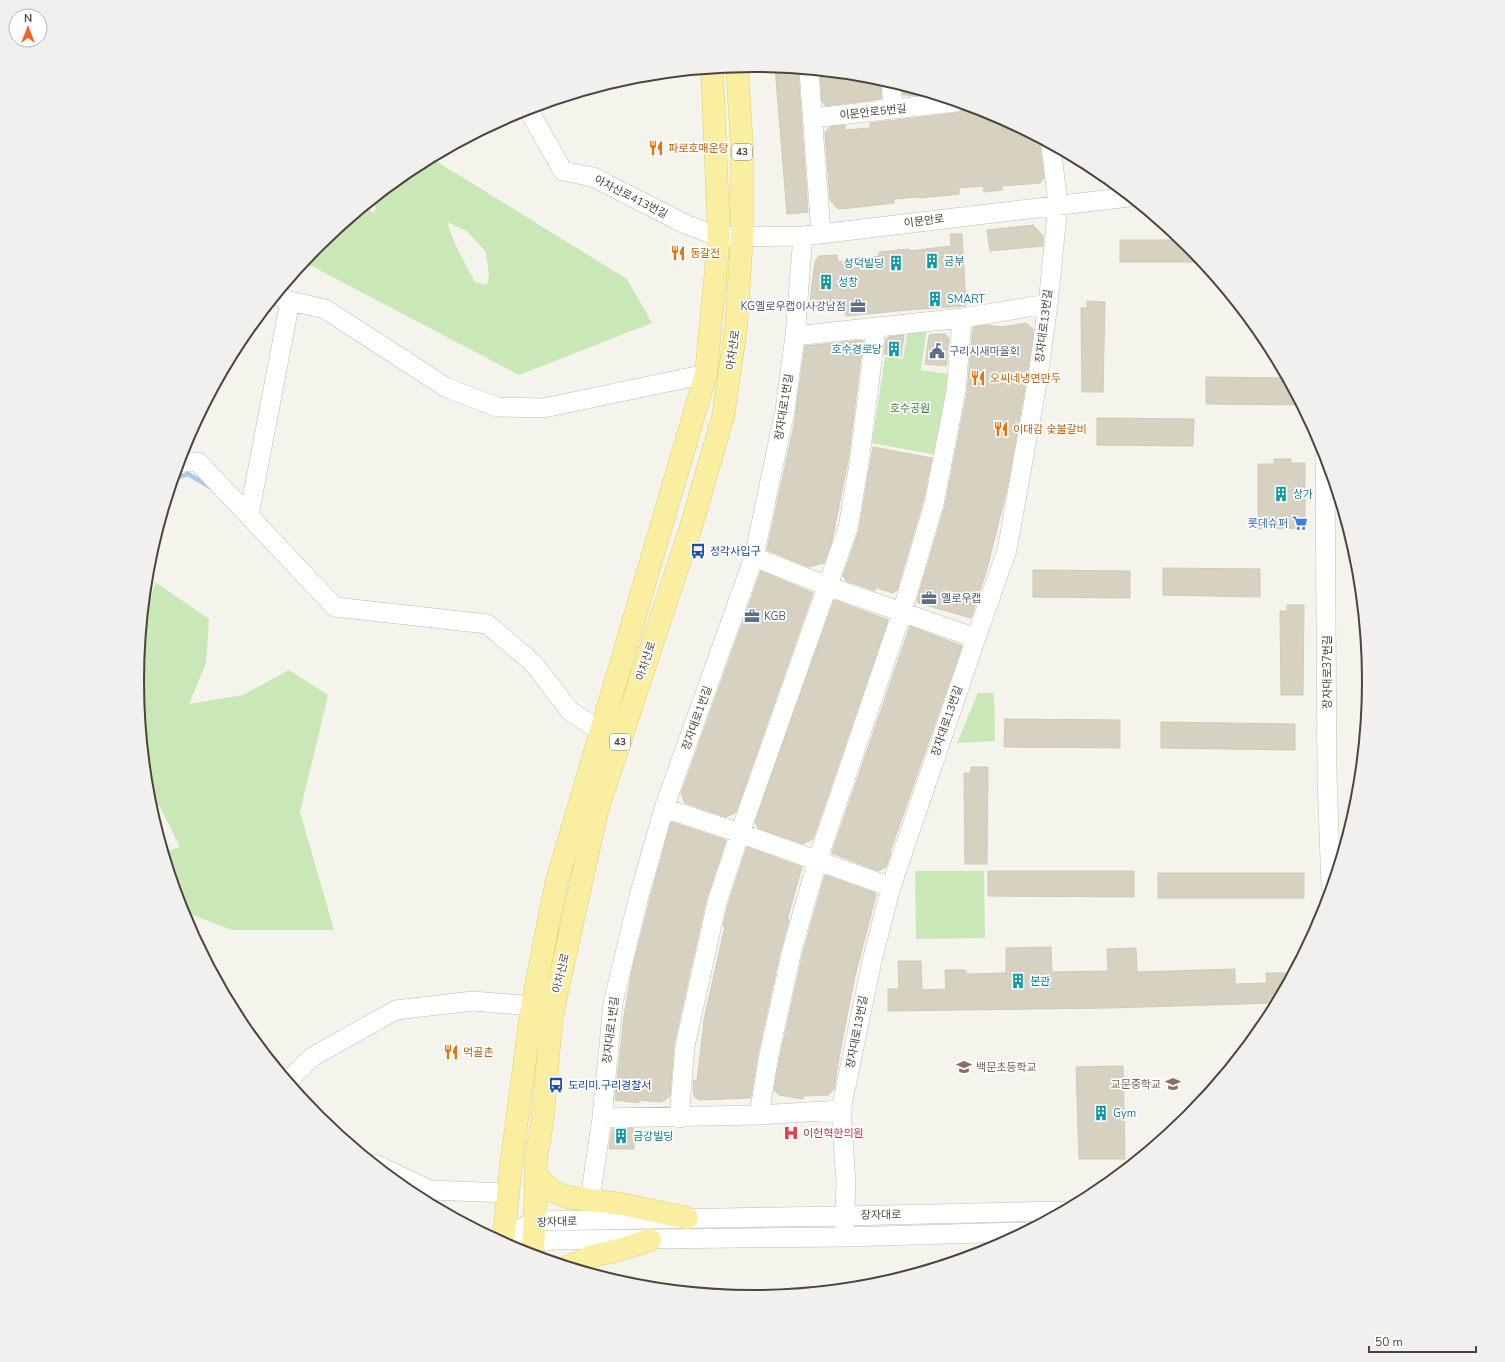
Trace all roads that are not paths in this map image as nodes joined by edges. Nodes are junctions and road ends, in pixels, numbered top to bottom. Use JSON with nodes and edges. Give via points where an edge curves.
{"nodes":[{"id":1,"x":737,"y":72,"type":"edge"},
{"id":2,"x":712,"y":73,"type":"edge"},
{"id":3,"x":809,"y":75,"type":"edge"},
{"id":4,"x":892,"y":89,"type":"edge"},
{"id":5,"x":945,"y":103,"type":"edge"},
{"id":6,"x":894,"y":109,"type":"junction"},
{"id":7,"x":531,"y":114,"type":"edge"},
{"id":8,"x":813,"y":118,"type":"junction"},
{"id":9,"x":1053,"y":152,"type":"edge"},
{"id":10,"x":1123,"y":198,"type":"edge"},
{"id":11,"x":1058,"y":205,"type":"junction"},
{"id":12,"x":812,"y":235,"type":"junction"},
{"id":13,"x":719,"y":237,"type":"junction"},
{"id":14,"x":742,"y":237,"type":"junction"},
{"id":15,"x":283,"y":298,"type":"edge"},
{"id":16,"x":1048,"y":304,"type":"junction"},
{"id":17,"x":962,"y":318,"type":"junction"},
{"id":18,"x":876,"y":328,"type":"junction"},
{"id":19,"x":795,"y":336,"type":"junction"},
{"id":20,"x":706,"y":374,"type":"junction"},
{"id":21,"x":185,"y":462,"type":"edge"},
{"id":22,"x":1325,"y":475,"type":"edge"},
{"id":23,"x":249,"y":515,"type":"junction"},
{"id":24,"x":754,"y":557,"type":"junction"},
{"id":25,"x":827,"y":586,"type":"junction"},
{"id":26,"x":902,"y":612,"type":"junction"},
{"id":27,"x":976,"y":638,"type":"junction"},
{"id":28,"x":611,"y":735,"type":"junction"},
{"id":29,"x":664,"y":808,"type":"junction"},
{"id":30,"x":740,"y":833,"type":"junction"},
{"id":31,"x":817,"y":862,"type":"junction"},
{"id":32,"x":1330,"y":872,"type":"edge"},
{"id":33,"x":891,"y":887,"type":"junction"},
{"id":34,"x":532,"y":1006,"type":"junction"},
{"id":35,"x":291,"y":1078,"type":"edge"},
{"id":36,"x":841,"y":1110,"type":"junction"},
{"id":37,"x":760,"y":1115,"type":"junction"},
{"id":38,"x":602,"y":1118,"type":"junction"},
{"id":39,"x":679,"y":1118,"type":"junction"},
{"id":40,"x":395,"y":1174,"type":"edge"},
{"id":41,"x":536,"y":1176,"type":"junction"},
{"id":42,"x":508,"y":1193,"type":"junction"},
{"id":43,"x":592,"y":1200,"type":"junction"},
{"id":44,"x":1051,"y":1211,"type":"edge"},
{"id":45,"x":844,"y":1216,"type":"junction"},
{"id":46,"x":687,"y":1218,"type":"junction"},
{"id":47,"x":1011,"y":1232,"type":"edge"},
{"id":48,"x":503,"y":1237,"type":"edge"},
{"id":49,"x":844,"y":1237,"type":"junction"},
{"id":50,"x":534,"y":1239,"type":"edge"},
{"id":51,"x":510,"y":1240,"type":"edge"},
{"id":52,"x":650,"y":1240,"type":"junction"},
{"id":53,"x":575,"y":1263,"type":"edge"}],
"edges":[{"from":1,"to":14,"type":"main road","name":"아차산로","number":"43","via":[[742,147]]},
{"from":2,"to":13,"type":"main road","name":"아차산로","number":"43"},
{"from":3,"to":8,"type":"street"},
{"from":4,"to":6,"type":"street"},
{"from":5,"to":6,"type":"street","name":"이문안로5번길"},
{"from":6,"to":8,"type":"street","name":"이문안로5번길"},
{"from":7,"to":13,"type":"street","name":"아차산로413번길","via":[[563,171],[593,177],[685,224]]},
{"from":8,"to":12,"type":"street"},
{"from":9,"to":11,"type":"street","name":"장자대로13번길"},
{"from":10,"to":11,"type":"street","name":"이문안로"},
{"from":11,"to":12,"type":"street","name":"이문안로"},
{"from":11,"to":16,"type":"street","name":"장자대로13번길"},
{"from":12,"to":14,"type":"street","name":"이문안로"},
{"from":12,"to":19,"type":"street","name":"장자대로1번길"},
{"from":13,"to":14,"type":"street","name":"이문안로"},
{"from":13,"to":20,"type":"main road","name":"아차산로","number":"43"},
{"from":14,"to":28,"type":"main road","name":"아차산로","number":"43","via":[[736,328],[723,417],[690,530]]},
{"from":15,"to":20,"type":"street","via":[[325,309],[447,388],[497,407],[544,408]]},
{"from":15,"to":23,"type":"street"},
{"from":16,"to":17,"type":"street"},
{"from":16,"to":27,"type":"street","name":"장자대로13번길","via":[[1007,550]]},
{"from":17,"to":18,"type":"street"},
{"from":17,"to":26,"type":"street","via":[[956,391],[934,504]]},
{"from":18,"to":19,"type":"street"},
{"from":18,"to":25,"type":"street","via":[[859,464],[848,528]]},
{"from":19,"to":24,"type":"street","name":"장자대로1번길","via":[[785,410]]},
{"from":20,"to":28,"type":"main road","name":"아차산로","number":"43"},
{"from":21,"to":23,"type":"street","via":[[198,462]]},
{"from":22,"to":32,"type":"street","name":"장자대로37번길","via":[[1327,776]]},
{"from":23,"to":28,"type":"street","via":[[335,607],[487,624],[534,663],[570,711]]},
{"from":24,"to":25,"type":"street"},
{"from":24,"to":29,"type":"street","name":"장자대로1번길"},
{"from":25,"to":26,"type":"street"},
{"from":25,"to":30,"type":"street"},
{"from":26,"to":27,"type":"street"},
{"from":26,"to":31,"type":"street"},
{"from":27,"to":33,"type":"street","name":"장자대로13번길"},
{"from":28,"to":34,"type":"main road","name":"아차산로","number":"43","via":[[556,884]]},
{"from":28,"to":41,"type":"main road","name":"아차산로","number":"43","via":[[552,1015]]},
{"from":29,"to":30,"type":"street"},
{"from":29,"to":38,"type":"street","name":"장자대로1번길","via":[[613,1003]]},
{"from":30,"to":31,"type":"street"},
{"from":30,"to":39,"type":"street","via":[[717,902],[685,1046]]},
{"from":31,"to":33,"type":"street"},
{"from":31,"to":37,"type":"street","via":[[792,950]]},
{"from":33,"to":36,"type":"street","name":"장자대로13번길","via":[[872,961]]},
{"from":34,"to":35,"type":"street","via":[[473,1001],[396,1010],[312,1057]]},
{"from":34,"to":42,"type":"main road","name":"아차산로","number":"43"},
{"from":36,"to":37,"type":"street"},
{"from":36,"to":45,"type":"street","name":"장자대로13번길","via":[[846,1183]]},
{"from":37,"to":39,"type":"street"},
{"from":38,"to":39,"type":"street"},
{"from":38,"to":43,"type":"street","name":"장자대로1번길"},
{"from":40,"to":42,"type":"street","via":[[430,1190]]},
{"from":41,"to":43,"type":"main road","via":[[552,1191],[567,1197]]},
{"from":41,"to":50,"type":"main road","name":"아차산로","number":"43"},
{"from":42,"to":48,"type":"main road","name":"아차산로","number":"43"},
{"from":43,"to":46,"type":"main road"},
{"from":44,"to":45,"type":"street","name":"장자대로"},
{"from":45,"to":46,"type":"street","name":"장자대로"},
{"from":45,"to":49,"type":"street","name":"장자대로13번길"},
{"from":46,"to":50,"type":"street","name":"장자대로"},
{"from":47,"to":49,"type":"street","name":"장자대로"},
{"from":49,"to":52,"type":"street","name":"장자대로"},
{"from":50,"to":51,"type":"street","name":"장자대로"},
{"from":50,"to":52,"type":"street","name":"장자대로"},
{"from":52,"to":53,"type":"main road"}]}
